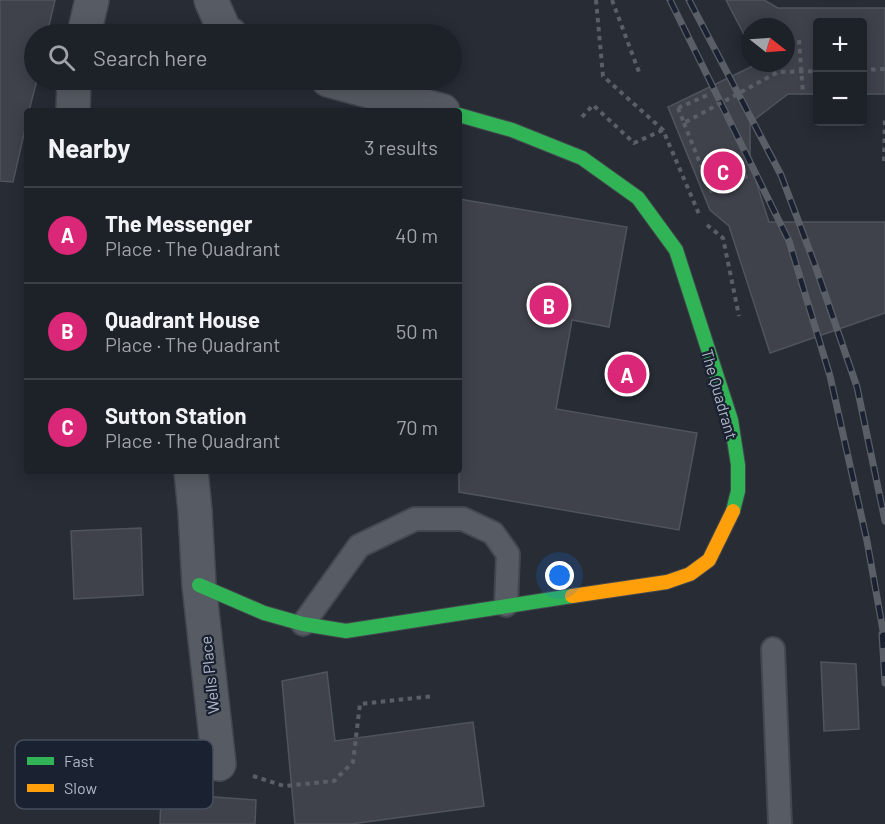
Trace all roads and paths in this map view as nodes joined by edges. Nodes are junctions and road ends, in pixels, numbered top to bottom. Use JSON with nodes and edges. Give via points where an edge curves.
{"nodes":[{"id":1,"x":92,"y":0,"type":"edge"},
{"id":2,"x":211,"y":0,"type":"edge"},
{"id":3,"x":612,"y":0,"type":"edge"},
{"id":4,"x":86,"y":24,"type":"edge"},
{"id":5,"x":222,"y":24,"type":"edge"},
{"id":6,"x":867,"y":69,"type":"edge"},
{"id":7,"x":885,"y":69,"type":"edge"},
{"id":8,"x":802,"y":71,"type":"junction"},
{"id":9,"x":813,"y":71,"type":"edge"},
{"id":10,"x":639,"y":72,"type":"dead end"},
{"id":11,"x":74,"y":90,"type":"edge"},
{"id":12,"x":365,"y":90,"type":"edge"},
{"id":13,"x":710,"y":94,"type":"dead end"},
{"id":14,"x":803,"y":94,"type":"dead end"},
{"id":15,"x":593,"y":105,"type":"dead end"},
{"id":16,"x":73,"y":108,"type":"edge"},
{"id":17,"x":432,"y":108,"type":"edge"},
{"id":18,"x":462,"y":116,"type":"edge"},
{"id":19,"x":885,"y":117,"type":"edge"},
{"id":20,"x":684,"y":123,"type":"junction"},
{"id":21,"x":663,"y":130,"type":"dead end"},
{"id":22,"x":884,"y":161,"type":"dead end"},
{"id":23,"x":748,"y":176,"type":"dead end"},
{"id":24,"x":191,"y":474,"type":"edge"},
{"id":25,"x":199,"y":585,"type":"junction"},
{"id":26,"x":506,"y":605,"type":"junction"},
{"id":27,"x":303,"y":624,"type":"junction"},
{"id":28,"x":773,"y":649,"type":"dead end"},
{"id":29,"x":434,"y":696,"type":"dead end"},
{"id":30,"x":219,"y":764,"type":"joint"},
{"id":31,"x":780,"y":824,"type":"edge"}],
"edges":[{"from":1,"to":4,"type":"street"},
{"from":2,"to":5,"type":"street"},
{"from":3,"to":10,"type":"path"},
{"from":6,"to":7,"type":"path"},
{"from":8,"to":9,"type":"path","bridge":true},
{"from":8,"to":14,"type":"path","via":[[799,40]]},
{"from":8,"to":20,"type":"path","bridge":true,"via":[[778,72]]},
{"from":11,"to":16,"type":"street"},
{"from":12,"to":17,"type":"street"},
{"from":13,"to":20,"type":"path","bridge":true,"via":[[678,108]]},
{"from":15,"to":21,"type":"path","via":[[634,143]]},
{"from":18,"to":26,"type":"street","name":"The Quadrant","via":[[565,150],[638,198],[676,250],[731,420],[738,465],[738,491],[732,515],[709,560],[690,574],[667,582]]},
{"from":19,"to":22,"type":"path"},
{"from":20,"to":23,"type":"path","via":[[711,191]]},
{"from":24,"to":25,"type":"street","name":"Wells Place"},
{"from":25,"to":27,"type":"street","name":"The Quadrant","via":[[264,613]]},
{"from":25,"to":30,"type":"street","name":"Wells Place"},
{"from":26,"to":27,"type":"street","name":"The Quadrant","via":[[346,631]]},
{"from":26,"to":27,"type":"lane","via":[[508,554],[493,533],[464,519],[415,519],[359,546]]},
{"from":28,"to":31,"type":"lane"},
{"from":29,"to":30,"type":"path","via":[[360,704],[353,762],[334,781],[284,786]]}]}
